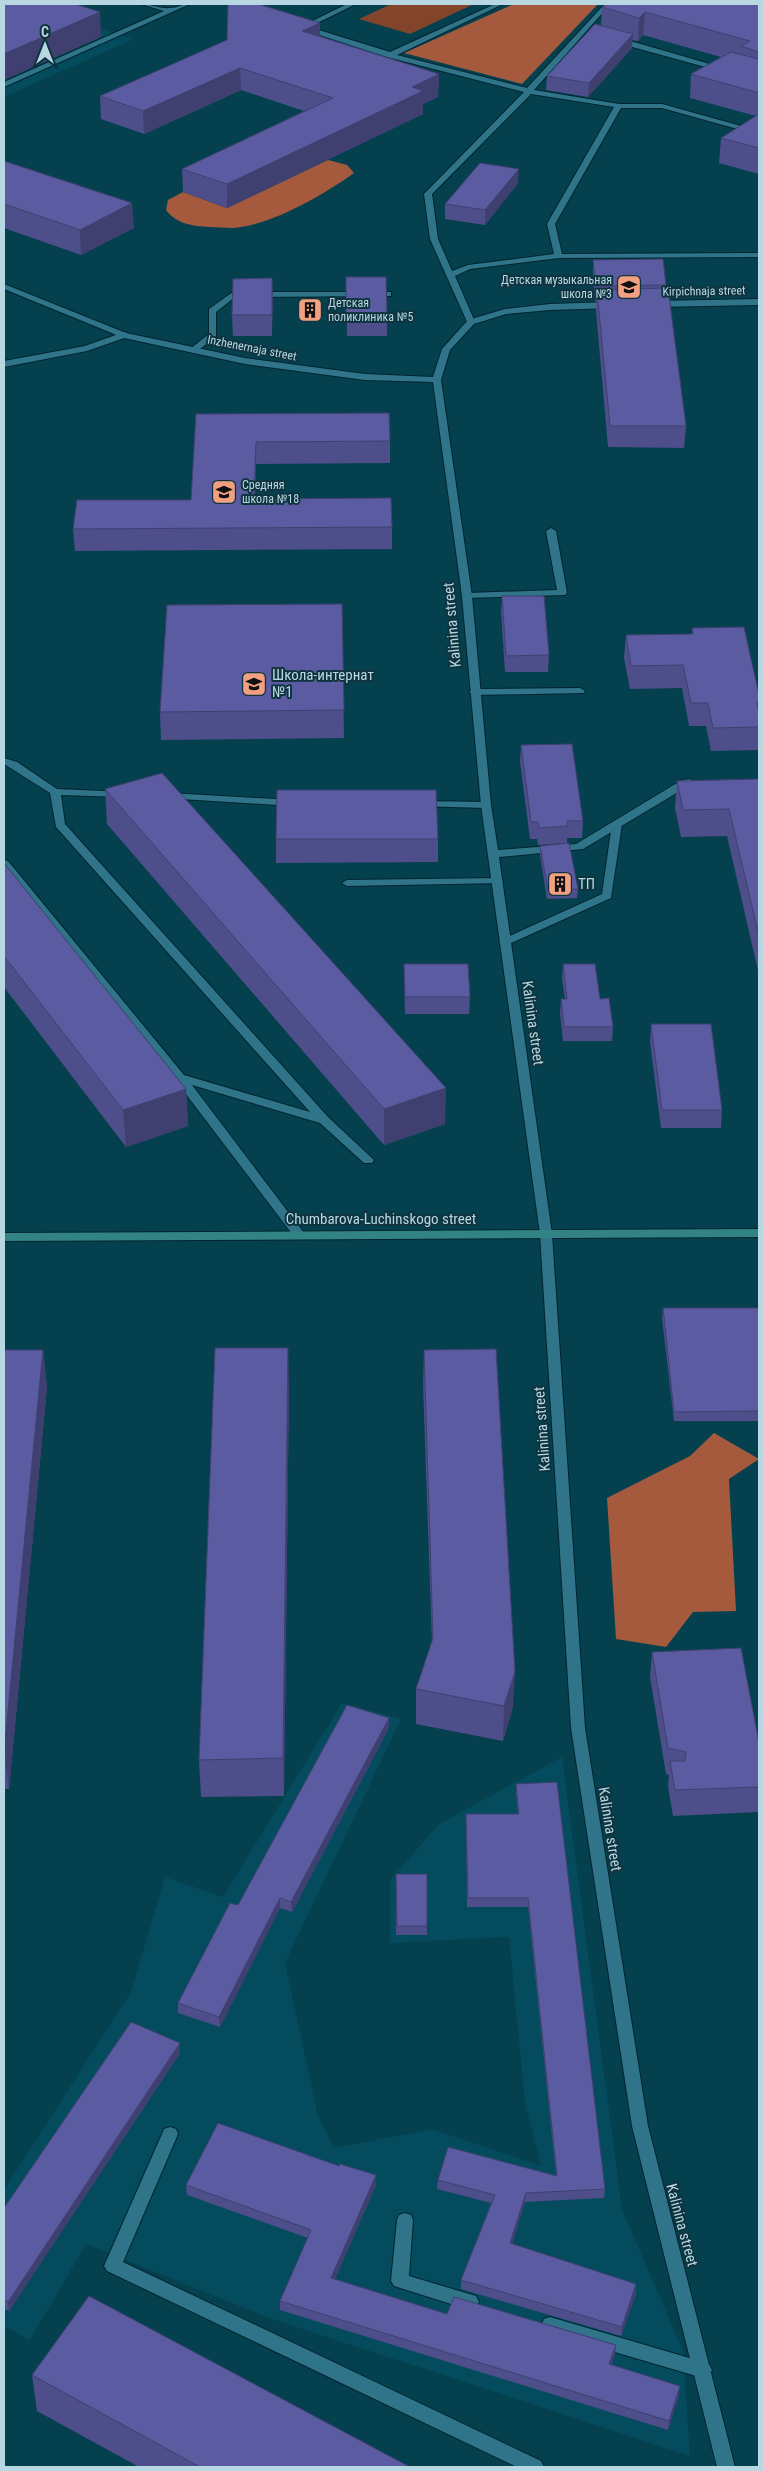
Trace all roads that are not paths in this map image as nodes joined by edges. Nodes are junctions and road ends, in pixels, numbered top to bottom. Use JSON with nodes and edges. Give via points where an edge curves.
{"nodes":[{"id":1,"x":144,"y":4,"type":"edge"},
{"id":2,"x":186,"y":4,"type":"edge"},
{"id":3,"x":352,"y":4,"type":"edge"},
{"id":4,"x":500,"y":4,"type":"edge"},
{"id":5,"x":613,"y":4,"type":"edge"},
{"id":6,"x":171,"y":11,"type":"junction"},
{"id":7,"x":583,"y":30,"type":"junction"},
{"id":8,"x":592,"y":33,"type":"edge"},
{"id":9,"x":611,"y":38,"type":"edge"},
{"id":10,"x":390,"y":55,"type":"junction"},
{"id":11,"x":731,"y":72,"type":"edge"},
{"id":12,"x":4,"y":85,"type":"edge"},
{"id":13,"x":529,"y":91,"type":"junction"},
{"id":14,"x":619,"y":106,"type":"junction"},
{"id":15,"x":759,"y":133,"type":"edge"},
{"id":16,"x":759,"y":255,"type":"edge"},
{"id":17,"x":559,"y":256,"type":"junction"},
{"id":18,"x":450,"y":275,"type":"junction"},
{"id":19,"x":4,"y":286,"type":"edge"},
{"id":20,"x":388,"y":294,"type":"edge"},
{"id":21,"x":759,"y":302,"type":"edge"},
{"id":22,"x":622,"y":305,"type":"edge"},
{"id":23,"x":640,"y":305,"type":"edge"},
{"id":24,"x":471,"y":322,"type":"junction"},
{"id":25,"x":124,"y":335,"type":"junction"},
{"id":26,"x":194,"y":349,"type":"junction"},
{"id":27,"x":4,"y":364,"type":"edge"},
{"id":28,"x":436,"y":380,"type":"junction"},
{"id":29,"x":551,"y":531,"type":"dead end"},
{"id":30,"x":467,"y":596,"type":"junction"},
{"id":31,"x":580,"y":691,"type":"dead end"},
{"id":32,"x":474,"y":692,"type":"junction"},
{"id":33,"x":4,"y":761,"type":"edge"},
{"id":34,"x":704,"y":781,"type":"edge"},
{"id":35,"x":55,"y":792,"type":"junction"},
{"id":36,"x":132,"y":794,"type":"edge"},
{"id":37,"x":161,"y":796,"type":"edge"},
{"id":38,"x":308,"y":804,"type":"edge"},
{"id":39,"x":411,"y":804,"type":"edge"},
{"id":40,"x":486,"y":805,"type":"junction"},
{"id":41,"x":617,"y":824,"type":"junction"},
{"id":42,"x":494,"y":854,"type":"junction"},
{"id":43,"x":4,"y":863,"type":"edge"},
{"id":44,"x":498,"y":881,"type":"junction"},
{"id":45,"x":347,"y":883,"type":"dead end"},
{"id":46,"x":505,"y":942,"type":"junction"},
{"id":47,"x":180,"y":1078,"type":"junction"},
{"id":48,"x":324,"y":1120,"type":"junction"},
{"id":49,"x":368,"y":1160,"type":"dead end"},
{"id":50,"x":759,"y":1233,"type":"edge"},
{"id":51,"x":546,"y":1234,"type":"junction"},
{"id":52,"x":300,"y":1236,"type":"junction"},
{"id":53,"x":4,"y":1237,"type":"edge"},
{"id":54,"x":170,"y":2134,"type":"dead end"},
{"id":55,"x":405,"y":2220,"type":"dead end"},
{"id":56,"x":485,"y":2306,"type":"edge"},
{"id":57,"x":533,"y":2320,"type":"edge"},
{"id":58,"x":704,"y":2370,"type":"junction"},
{"id":59,"x":535,"y":2467,"type":"edge"},
{"id":60,"x":726,"y":2467,"type":"edge"}],
"edges":[{"from":1,"to":6,"type":"street"},
{"from":2,"to":6,"type":"street"},
{"from":3,"to":10,"type":"street","via":[[302,28]]},
{"from":4,"to":10,"type":"street"},
{"from":5,"to":7,"type":"street","via":[[604,8]]},
{"from":6,"to":12,"type":"street"},
{"from":7,"to":8,"type":"street"},
{"from":7,"to":13,"type":"street"},
{"from":9,"to":11,"type":"street"},
{"from":10,"to":13,"type":"street"},
{"from":13,"to":14,"type":"street"},
{"from":13,"to":18,"type":"street","via":[[428,194],[434,239]]},
{"from":14,"to":15,"type":"street","via":[[662,106]]},
{"from":14,"to":17,"type":"street","via":[[551,224]]},
{"from":16,"to":17,"type":"street"},
{"from":17,"to":18,"type":"street","via":[[468,266]]},
{"from":18,"to":24,"type":"street"},
{"from":19,"to":25,"type":"street","name":"Inzhenernaja street"},
{"from":20,"to":26,"type":"street","via":[[234,295],[212,311],[213,335]]},
{"from":21,"to":23,"type":"street","name":"Kirpichnaja street"},
{"from":22,"to":24,"type":"street","via":[[505,312]]},
{"from":24,"to":28,"type":"street","via":[[446,349]]},
{"from":25,"to":26,"type":"street","name":"Inzhenernaja street"},
{"from":25,"to":27,"type":"street","via":[[87,348]]},
{"from":26,"to":28,"type":"street","name":"Inzhenernaja street","via":[[296,370]]},
{"from":28,"to":30,"type":"street","name":"Kalinina street"},
{"from":29,"to":30,"type":"street","via":[[562,593]]},
{"from":30,"to":32,"type":"street","name":"Kalinina street"},
{"from":31,"to":32,"type":"street"},
{"from":32,"to":40,"type":"street","name":"Kalinina street"},
{"from":33,"to":35,"type":"street"},
{"from":34,"to":41,"type":"street","via":[[686,782]]},
{"from":35,"to":36,"type":"street"},
{"from":35,"to":48,"type":"street","via":[[60,825]]},
{"from":37,"to":38,"type":"street"},
{"from":39,"to":40,"type":"street"},
{"from":40,"to":42,"type":"street","name":"Kalinina street"},
{"from":41,"to":42,"type":"street","via":[[579,847]]},
{"from":41,"to":46,"type":"street","via":[[607,896]]},
{"from":42,"to":44,"type":"street","name":"Kalinina street"},
{"from":43,"to":47,"type":"street"},
{"from":44,"to":45,"type":"street"},
{"from":44,"to":46,"type":"street","name":"Kalinina street"},
{"from":46,"to":51,"type":"street","name":"Kalinina street"},
{"from":47,"to":48,"type":"street"},
{"from":47,"to":52,"type":"street"},
{"from":48,"to":49,"type":"street"},
{"from":50,"to":51,"type":"street","name":"Chumbarova-Luchinskogo street"},
{"from":51,"to":52,"type":"street","name":"Chumbarova-Luchinskogo street"},
{"from":51,"to":58,"type":"street","name":"Kalinina street","via":[[578,1728],[640,2126]]},
{"from":52,"to":53,"type":"street","name":"Chumbarova-Luchinskogo street"},
{"from":54,"to":59,"type":"street","via":[[113,2266]]},
{"from":55,"to":56,"type":"street","via":[[400,2282]]},
{"from":57,"to":58,"type":"street"},
{"from":58,"to":60,"type":"street","name":"Kalinina street"}]}
